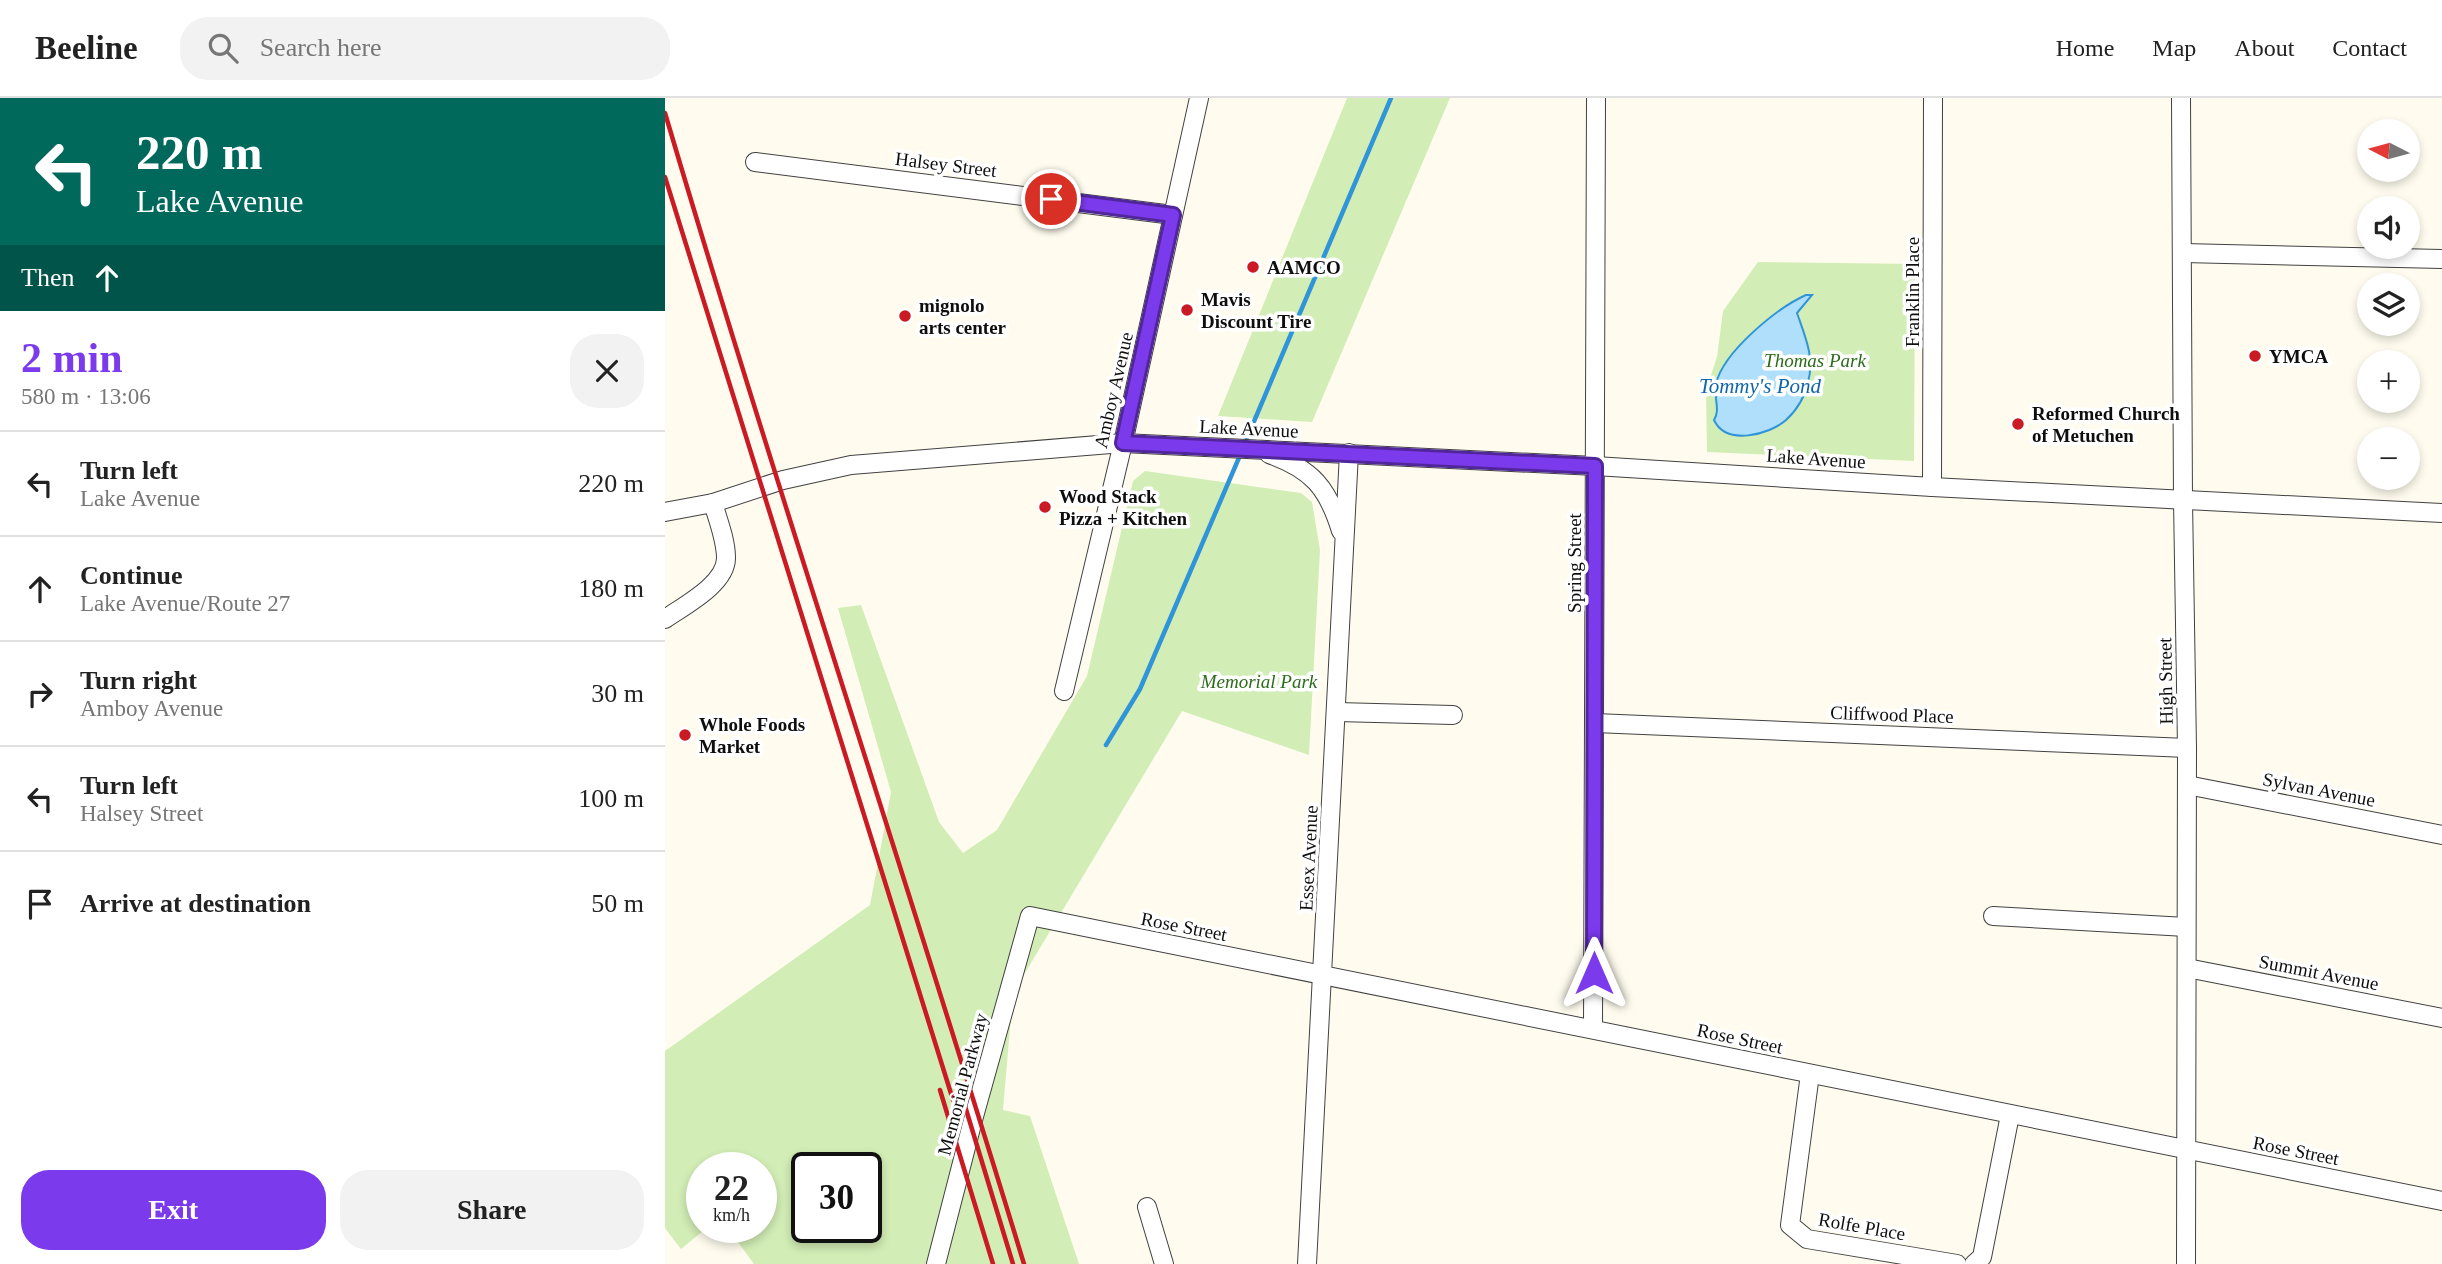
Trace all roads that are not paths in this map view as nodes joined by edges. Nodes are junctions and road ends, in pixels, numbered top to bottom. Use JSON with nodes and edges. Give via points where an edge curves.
{"nodes":[{"id":1,"x":1199,"y":98,"type":"edge"},
{"id":2,"x":1596,"y":98,"type":"edge"},
{"id":3,"x":1933,"y":98,"type":"edge"},
{"id":4,"x":2181,"y":98,"type":"edge"},
{"id":5,"x":755,"y":162,"type":"dead end"},
{"id":6,"x":1173,"y":215,"type":"junction"},
{"id":7,"x":2183,"y":253,"type":"junction"},
{"id":8,"x":2442,"y":259,"type":"edge"},
{"id":9,"x":1123,"y":443,"type":"junction"},
{"id":10,"x":1259,"y":450,"type":"junction"},
{"id":11,"x":1349,"y":453,"type":"junction"},
{"id":12,"x":1595,"y":466,"type":"junction"},
{"id":13,"x":1932,"y":486,"type":"junction"},
{"id":14,"x":2183,"y":500,"type":"junction"},
{"id":15,"x":713,"y":503,"type":"junction"},
{"id":16,"x":665,"y":512,"type":"edge"},
{"id":17,"x":2442,"y":513,"type":"edge"},
{"id":18,"x":1344,"y":545,"type":"junction"},
{"id":19,"x":665,"y":619,"type":"edge"},
{"id":20,"x":1063,"y":691,"type":"dead end"},
{"id":21,"x":1337,"y":712,"type":"junction"},
{"id":22,"x":1453,"y":715,"type":"dead end"},
{"id":23,"x":1595,"y":723,"type":"junction"},
{"id":24,"x":2187,"y":748,"type":"junction"},
{"id":25,"x":2187,"y":785,"type":"junction"},
{"id":26,"x":2442,"y":835,"type":"edge"},
{"id":27,"x":1030,"y":916,"type":"joint"},
{"id":28,"x":1993,"y":916,"type":"dead end"},
{"id":29,"x":2186,"y":927,"type":"junction"},
{"id":30,"x":2187,"y":968,"type":"junction"},
{"id":31,"x":1322,"y":975,"type":"junction"},
{"id":32,"x":2442,"y":1018,"type":"edge"},
{"id":33,"x":1593,"y":1029,"type":"junction"},
{"id":34,"x":1810,"y":1074,"type":"junction"},
{"id":35,"x":2010,"y":1115,"type":"junction"},
{"id":36,"x":2185,"y":1149,"type":"junction"},
{"id":37,"x":2442,"y":1200,"type":"edge"},
{"id":38,"x":1147,"y":1207,"type":"dead end"},
{"id":39,"x":936,"y":1264,"type":"edge"},
{"id":40,"x":1164,"y":1264,"type":"edge"},
{"id":41,"x":1307,"y":1264,"type":"edge"},
{"id":42,"x":1957,"y":1264,"type":"edge"},
{"id":43,"x":1974,"y":1264,"type":"edge"},
{"id":44,"x":2186,"y":1264,"type":"edge"}],
"edges":[{"from":1,"to":6,"type":"street","name":"Amboy Avenue"},
{"from":2,"to":12,"type":"street","name":"Spring Street"},
{"from":3,"to":13,"type":"street","name":"Franklin Place"},
{"from":4,"to":7,"type":"street","name":"High Street"},
{"from":5,"to":6,"type":"street","name":"Halsey Street"},
{"from":6,"to":9,"type":"street","name":"Amboy Avenue"},
{"from":7,"to":8,"type":"street"},
{"from":7,"to":14,"type":"street","name":"High Street"},
{"from":9,"to":10,"type":"street","name":"Lake Avenue"},
{"from":9,"to":15,"type":"street","via":[[851,465],[783,480]]},
{"from":9,"to":20,"type":"street","name":"Amboy Avenue"},
{"from":10,"to":11,"type":"street","name":"Lake Avenue"},
{"from":10,"to":18,"type":"street","via":[[1301,468],[1317,482],[1331,504]]},
{"from":11,"to":12,"type":"street","name":"Lake Avenue"},
{"from":11,"to":18,"type":"street","name":"Essex Avenue"},
{"from":12,"to":13,"type":"street","name":"Lake Avenue"},
{"from":12,"to":23,"type":"street","name":"Spring Street"},
{"from":13,"to":14,"type":"street","name":"Lake Avenue"},
{"from":14,"to":17,"type":"street","name":"Lake Avenue"},
{"from":14,"to":24,"type":"street","name":"High Street"},
{"from":15,"to":16,"type":"street"},
{"from":15,"to":19,"type":"street","via":[[725,547],[723,571],[715,583]]},
{"from":18,"to":21,"type":"street","name":"Essex Avenue"},
{"from":21,"to":22,"type":"street"},
{"from":21,"to":31,"type":"street","name":"Essex Avenue"},
{"from":23,"to":24,"type":"street","name":"Cliffwood Place"},
{"from":23,"to":33,"type":"street","name":"Spring Street"},
{"from":24,"to":25,"type":"street","name":"High Street"},
{"from":25,"to":26,"type":"street","name":"Sylvan Avenue"},
{"from":25,"to":29,"type":"street","name":"High Street"},
{"from":27,"to":31,"type":"street","name":"Rose Street"},
{"from":27,"to":39,"type":"street","name":"Memorial Parkway"},
{"from":28,"to":29,"type":"street"},
{"from":29,"to":30,"type":"street","name":"High Street"},
{"from":30,"to":32,"type":"street","name":"Summit Avenue"},
{"from":30,"to":36,"type":"street","name":"High Street"},
{"from":31,"to":33,"type":"street","name":"Rose Street"},
{"from":31,"to":41,"type":"street","name":"Essex Avenue"},
{"from":33,"to":34,"type":"street","name":"Rose Street"},
{"from":34,"to":35,"type":"street","name":"Rose Street"},
{"from":34,"to":42,"type":"street","name":"Rolfe Place","via":[[1790,1225],[1807,1239]]},
{"from":35,"to":36,"type":"street","name":"Rose Street"},
{"from":35,"to":43,"type":"street","via":[[1982,1257]]},
{"from":36,"to":37,"type":"street","name":"Rose Street"},
{"from":36,"to":44,"type":"street","name":"High Street"},
{"from":38,"to":40,"type":"street"}]}
